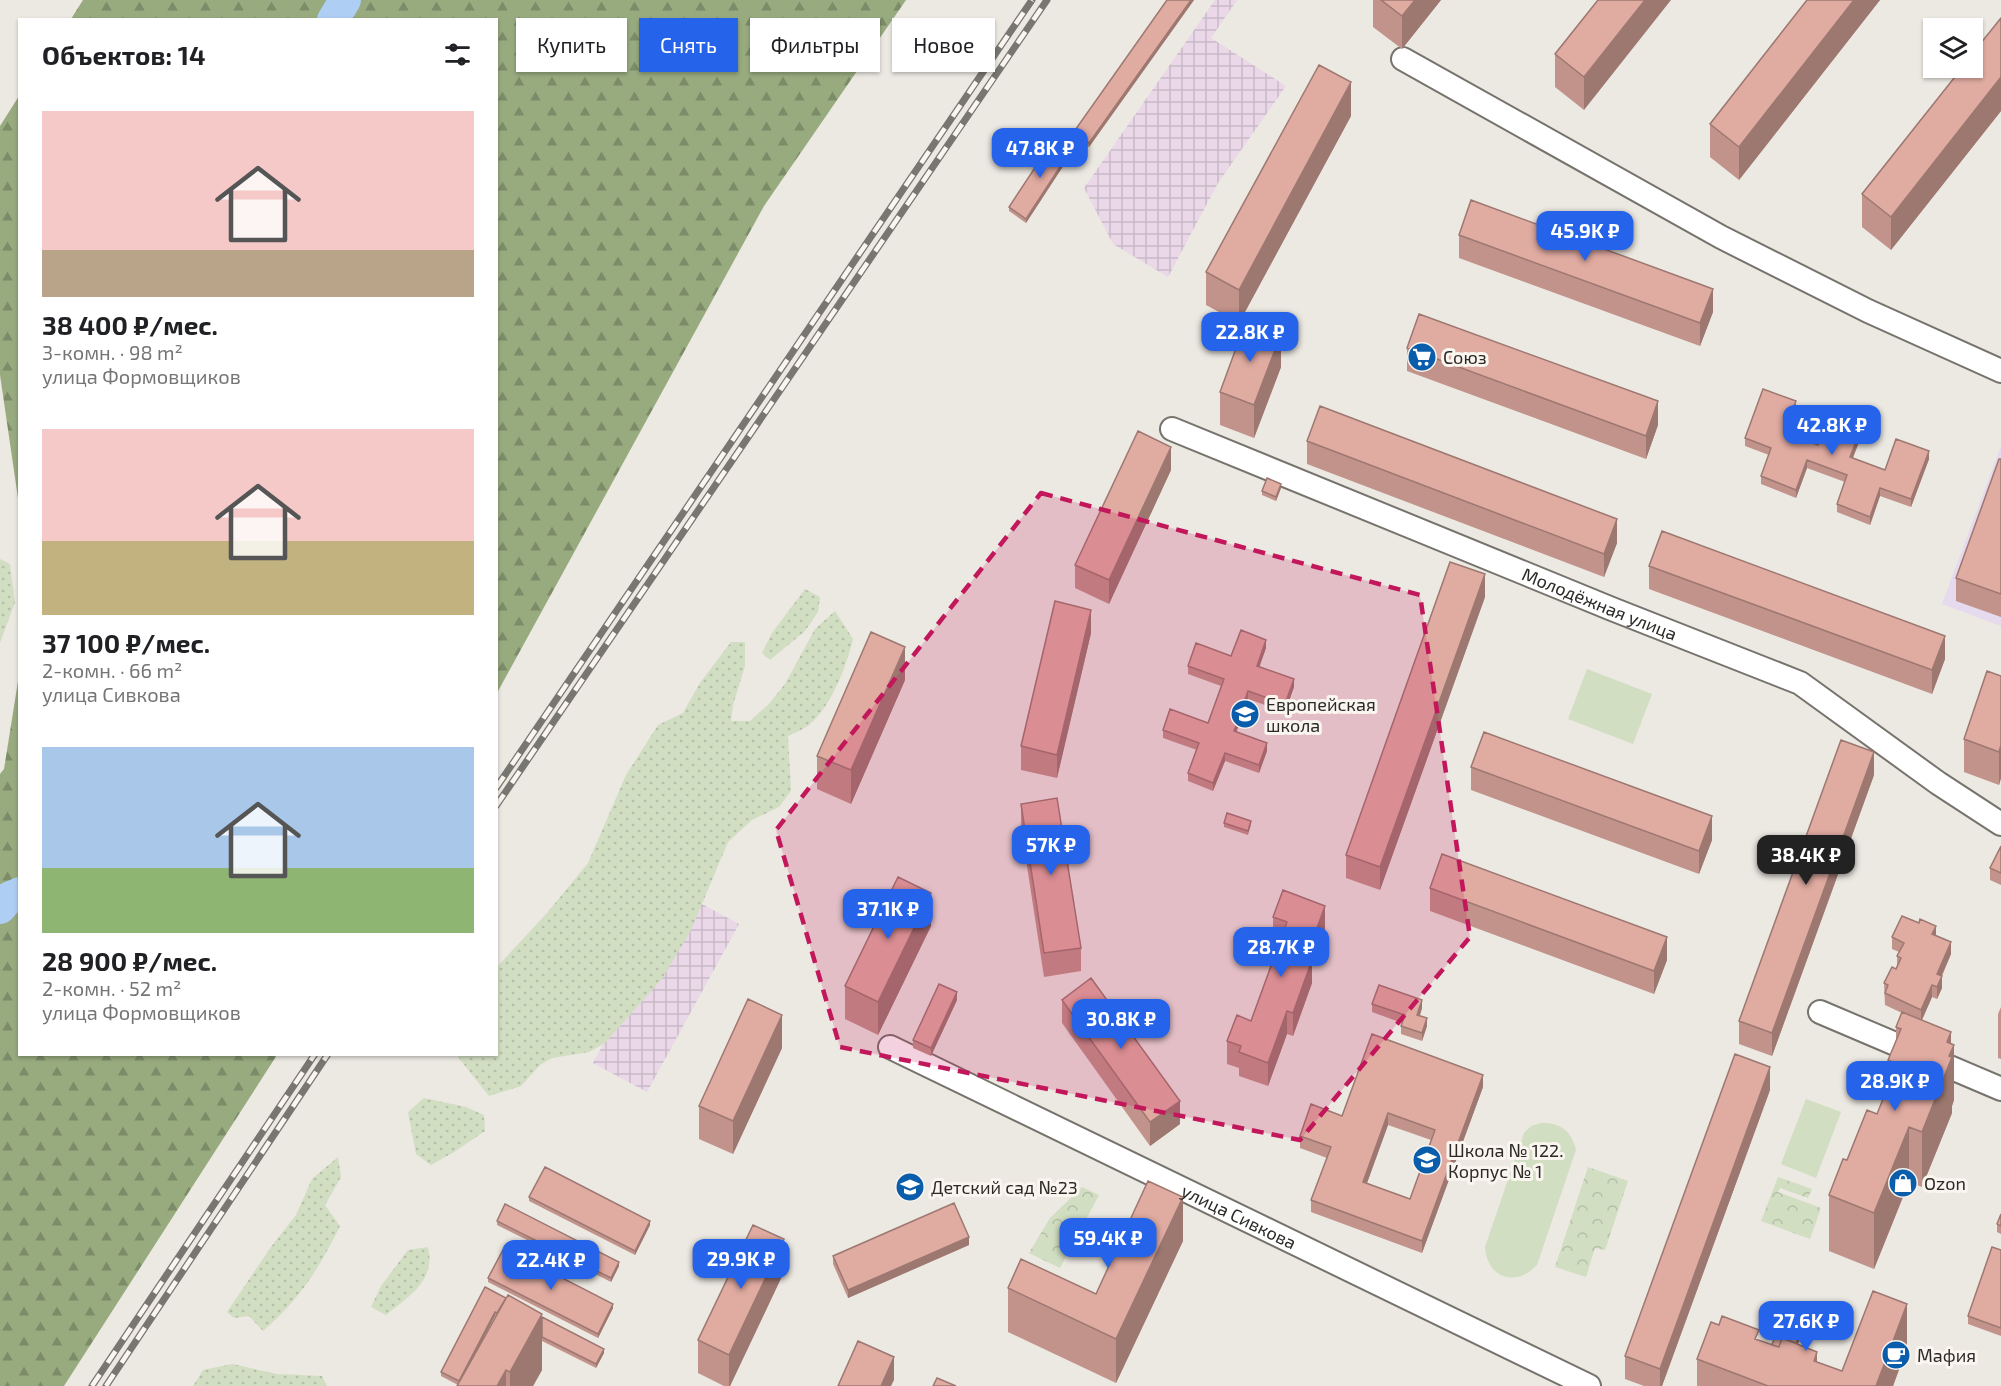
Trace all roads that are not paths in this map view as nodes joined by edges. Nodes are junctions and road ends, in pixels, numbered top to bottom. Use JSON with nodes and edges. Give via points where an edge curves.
{"nodes":[{"id":1,"x":1403,"y":59,"type":"dead end"},
{"id":2,"x":2001,"y":371,"type":"edge"},
{"id":3,"x":1172,"y":429,"type":"dead end"},
{"id":4,"x":2001,"y":824,"type":"edge"},
{"id":5,"x":1820,"y":1012,"type":"dead end"},
{"id":6,"x":890,"y":1047,"type":"dead end"},
{"id":7,"x":2001,"y":1089,"type":"edge"},
{"id":8,"x":1589,"y":1386,"type":"edge"}],
"edges":[{"from":1,"to":2,"type":"street","via":[[1721,237],[1868,311]]},
{"from":3,"to":4,"type":"street","name":"Молодёжная улица","via":[[1800,683]]},
{"from":5,"to":7,"type":"street"},
{"from":6,"to":8,"type":"street","name":"улица Сивкова"}]}
